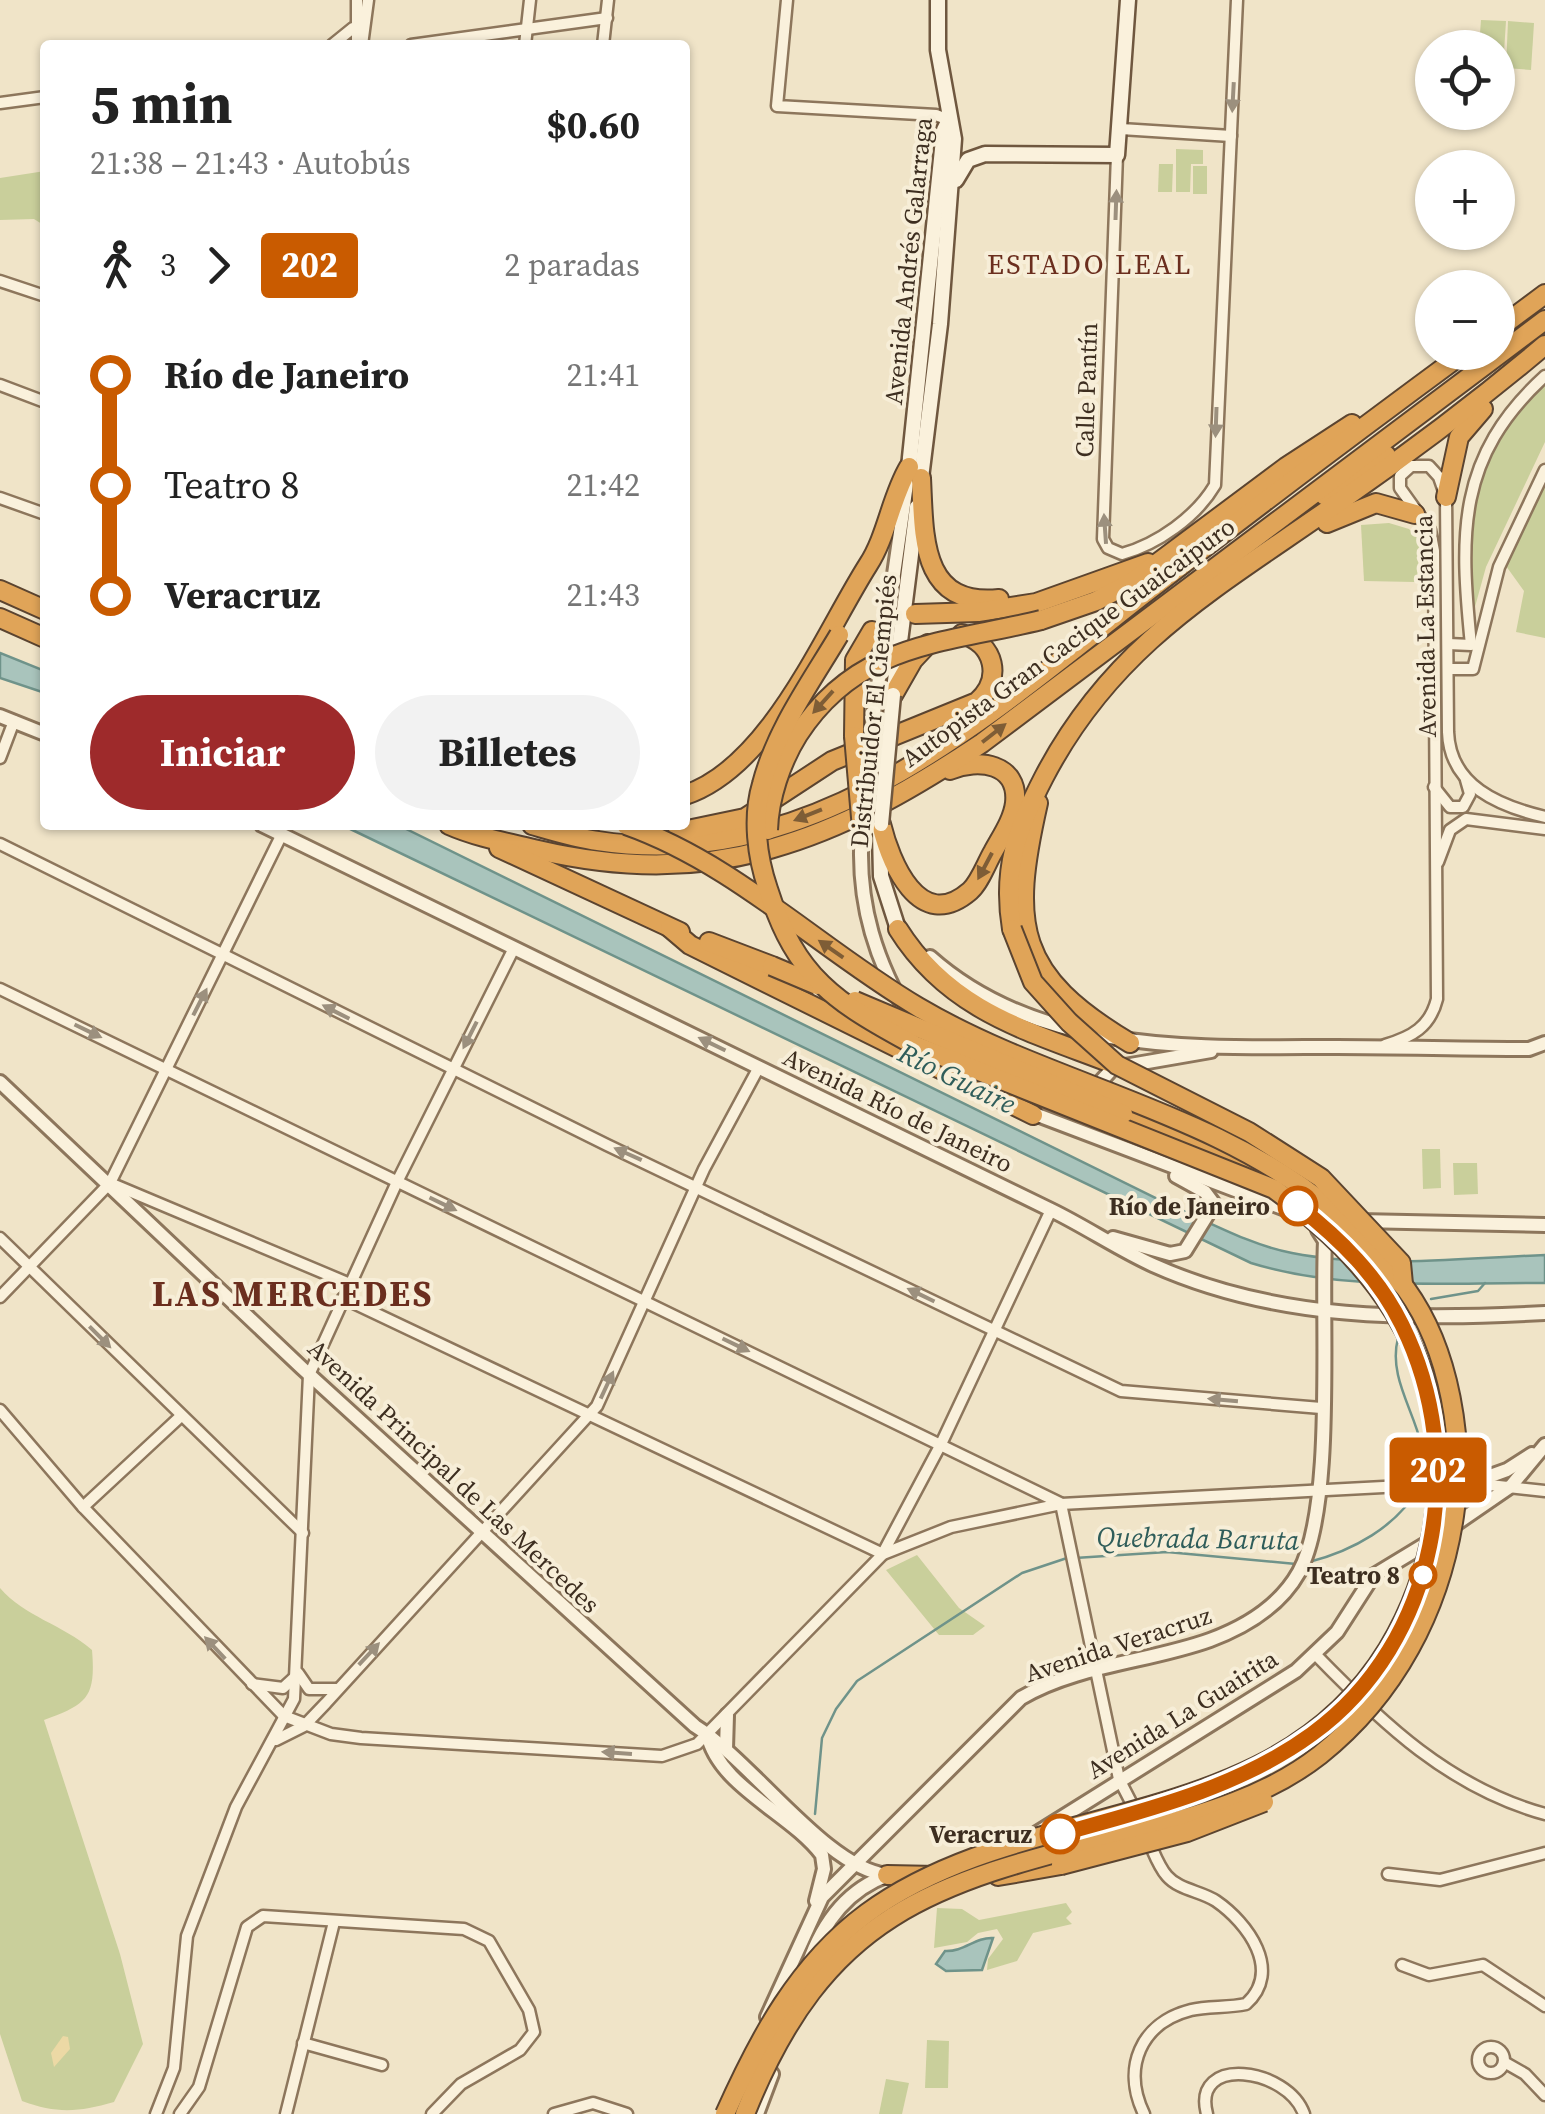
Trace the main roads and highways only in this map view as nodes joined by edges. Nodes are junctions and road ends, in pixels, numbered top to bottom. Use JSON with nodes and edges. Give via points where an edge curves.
{"nodes":[{"id":1,"x":938,"y":0,"type":"edge"},
{"id":2,"x":1128,"y":0,"type":"edge"},
{"id":3,"x":949,"y":120,"type":"junction"},
{"id":4,"x":951,"y":196,"type":"junction"},
{"id":5,"x":1545,"y":294,"type":"edge"},
{"id":6,"x":1515,"y":316,"type":"edge"},
{"id":7,"x":1545,"y":320,"type":"edge"},
{"id":8,"x":1545,"y":345,"type":"edge"},
{"id":9,"x":1438,"y":370,"type":"edge"},
{"id":10,"x":1442,"y":370,"type":"edge"},
{"id":11,"x":1516,"y":370,"type":"junction"},
{"id":12,"x":915,"y":472,"type":"junction"},
{"id":13,"x":1446,"y":498,"type":"road end"},
{"id":14,"x":1415,"y":514,"type":"road end"},
{"id":15,"x":1271,"y":523,"type":"junction"},
{"id":16,"x":1290,"y":537,"type":"junction"},
{"id":17,"x":1163,"y":560,"type":"junction"},
{"id":18,"x":868,"y":565,"type":"junction"},
{"id":19,"x":0,"y":590,"type":"edge"},
{"id":20,"x":1069,"y":590,"type":"junction"},
{"id":21,"x":40,"y":608,"type":"edge"},
{"id":22,"x":915,"y":614,"type":"dead end"},
{"id":23,"x":2,"y":620,"type":"edge"},
{"id":24,"x":872,"y":631,"type":"dead end"},
{"id":25,"x":40,"y":636,"type":"edge"},
{"id":26,"x":893,"y":695,"type":"junction"},
{"id":27,"x":1044,"y":778,"type":"junction"},
{"id":28,"x":914,"y":788,"type":"junction"},
{"id":29,"x":690,"y":792,"type":"edge"},
{"id":30,"x":881,"y":824,"type":"junction"},
{"id":31,"x":862,"y":829,"type":"road end"},
{"id":32,"x":459,"y":830,"type":"edge"},
{"id":33,"x":466,"y":830,"type":"edge"},
{"id":34,"x":553,"y":830,"type":"edge"},
{"id":35,"x":594,"y":830,"type":"edge"},
{"id":36,"x":635,"y":830,"type":"edge"},
{"id":37,"x":670,"y":928,"type":"junction"},
{"id":38,"x":898,"y":928,"type":"joint"},
{"id":39,"x":795,"y":957,"type":"junction"},
{"id":40,"x":1130,"y":1042,"type":"road end"},
{"id":41,"x":1117,"y":1065,"type":"junction"},
{"id":42,"x":1032,"y":1115,"type":"road end"},
{"id":43,"x":1274,"y":1188,"type":"junction"},
{"id":44,"x":1403,"y":1284,"type":"junction"},
{"id":45,"x":1292,"y":1774,"type":"junction"},
{"id":46,"x":888,"y":1875,"type":"road end"},
{"id":47,"x":953,"y":1876,"type":"junction"},
{"id":48,"x":800,"y":1998,"type":"road end"},
{"id":49,"x":724,"y":2114,"type":"edge"},
{"id":50,"x":745,"y":2114,"type":"edge"}],
"edges":[{"from":1,"to":3,"type":"main road","name":"Avenida Andrés Galarraga"},
{"from":2,"to":4,"type":"main road","name":"Calle Pantín","via":[[1117,155],[985,154],[964,164]]},
{"from":3,"to":4,"type":"main road","name":"Avenida Andrés Galarraga"},
{"from":3,"to":12,"type":"main road","name":"Avenida Andrés Galarraga"},
{"from":4,"to":12,"type":"main road","name":"Avenida Andrés Galarraga"},
{"from":5,"to":6,"type":"highway"},
{"from":7,"to":15,"type":"highway","name":"Autopista Gran Cacique Guaicaipuro"},
{"from":8,"to":11,"type":"highway"},
{"from":9,"to":17,"type":"highway","via":[[1286,467]]},
{"from":10,"to":34,"type":"highway","name":"Autopista Gran Cacique Guaicaipuro","one_way":true,"via":[[1042,676],[874,788],[761,832],[695,844],[598,841]]},
{"from":11,"to":13,"type":"highway","via":[[1513,382],[1459,437]]},
{"from":11,"to":15,"type":"highway","via":[[1491,380],[1301,512]]},
{"from":11,"to":16,"type":"highway"},
{"from":12,"to":18,"type":"highway","via":[[895,491]]},
{"from":12,"to":20,"type":"highway","via":[[928,550],[946,588],[985,601]]},
{"from":12,"to":26,"type":"main road","name":"Distribuidor El Ciempiés"},
{"from":14,"to":16,"type":"highway","via":[[1384,502],[1368,504]]},
{"from":28,"to":15,"type":"highway","name":"Autopista Gran Cacique Guaicaipuro","one_way":true},
{"from":16,"to":27,"type":"highway","via":[[1139,646],[1089,704]]},
{"from":17,"to":20,"type":"highway"},
{"from":17,"to":39,"type":"highway","one_way":true,"bridge":true,"via":[[1115,592],[1041,620],[894,654],[826,696],[782,766],[768,816],[772,871]]},
{"from":18,"to":29,"type":"highway","via":[[758,740],[726,773]]},
{"from":18,"to":39,"type":"highway","bridge":true,"via":[[868,577],[781,734],[760,788],[763,875]]},
{"from":19,"to":21,"type":"highway"},
{"from":20,"to":22,"type":"highway","via":[[1036,603]]},
{"from":23,"to":25,"type":"highway"},
{"from":24,"to":31,"type":"highway","bridge":true,"via":[[855,660]]},
{"from":26,"to":30,"type":"main road","name":"Distribuidor El Ciempiés","bridge":true},
{"from":26,"to":35,"type":"highway","via":[[916,656],[942,636],[970,637],[991,660],[991,684],[975,704],[832,762],[745,818],[699,831],[631,836]]},
{"from":27,"to":40,"type":"highway","via":[[1022,878],[1030,944],[1056,989]]},
{"from":27,"to":41,"type":"highway","bridge":true,"via":[[1012,847],[1012,929],[1033,982]]},
{"from":28,"to":30,"type":"highway","one_way":true,"via":[[974,763],[995,766],[1010,780],[1013,813],[971,890],[947,901],[913,894],[895,871]]},
{"from":28,"to":33,"type":"highway","name":"Autopista Gran Cacique Guaicaipuro","via":[[788,845],[688,866],[613,865]]},
{"from":30,"to":38,"type":"main road","name":"Distribuidor El Ciempiés","via":[[882,876]]},
{"from":32,"to":37,"type":"highway"},
{"from":44,"to":36,"type":"highway","one_way":true,"bridge":true,"via":[[1308,1191],[1199,1132],[928,1013],[749,890]]},
{"from":37,"to":42,"type":"highway","via":[[690,945]]},
{"from":37,"to":43,"type":"highway","bridge":true,"via":[[1237,1163]]},
{"from":38,"to":41,"type":"highway","via":[[922,967],[946,988],[1007,1022]]},
{"from":39,"to":43,"type":"highway","bridge":true,"via":[[860,1015],[914,1045]]},
{"from":41,"to":44,"type":"highway","bridge":true,"via":[[1249,1132],[1321,1178],[1401,1263]]},
{"from":43,"to":49,"type":"highway","bridge":true,"via":[[1339,1240],[1375,1280],[1401,1322],[1430,1395],[1436,1508],[1421,1582],[1394,1638],[1324,1724],[1254,1769],[1174,1802],[982,1857],[868,1912],[803,1974],[760,2040]]},
{"from":44,"to":45,"type":"highway","bridge":true,"via":[[1437,1349],[1450,1397],[1458,1478],[1443,1574],[1391,1680],[1345,1733]]},
{"from":45,"to":47,"type":"highway","bridge":true,"via":[[1272,1797],[1211,1824],[1061,1866]]},
{"from":45,"to":50,"type":"highway","bridge":true,"via":[[1191,1817],[990,1870],[904,1908],[842,1959],[793,2014]]},
{"from":46,"to":47,"type":"highway"},
{"from":47,"to":48,"type":"highway","via":[[902,1885],[859,1911]]}]}
